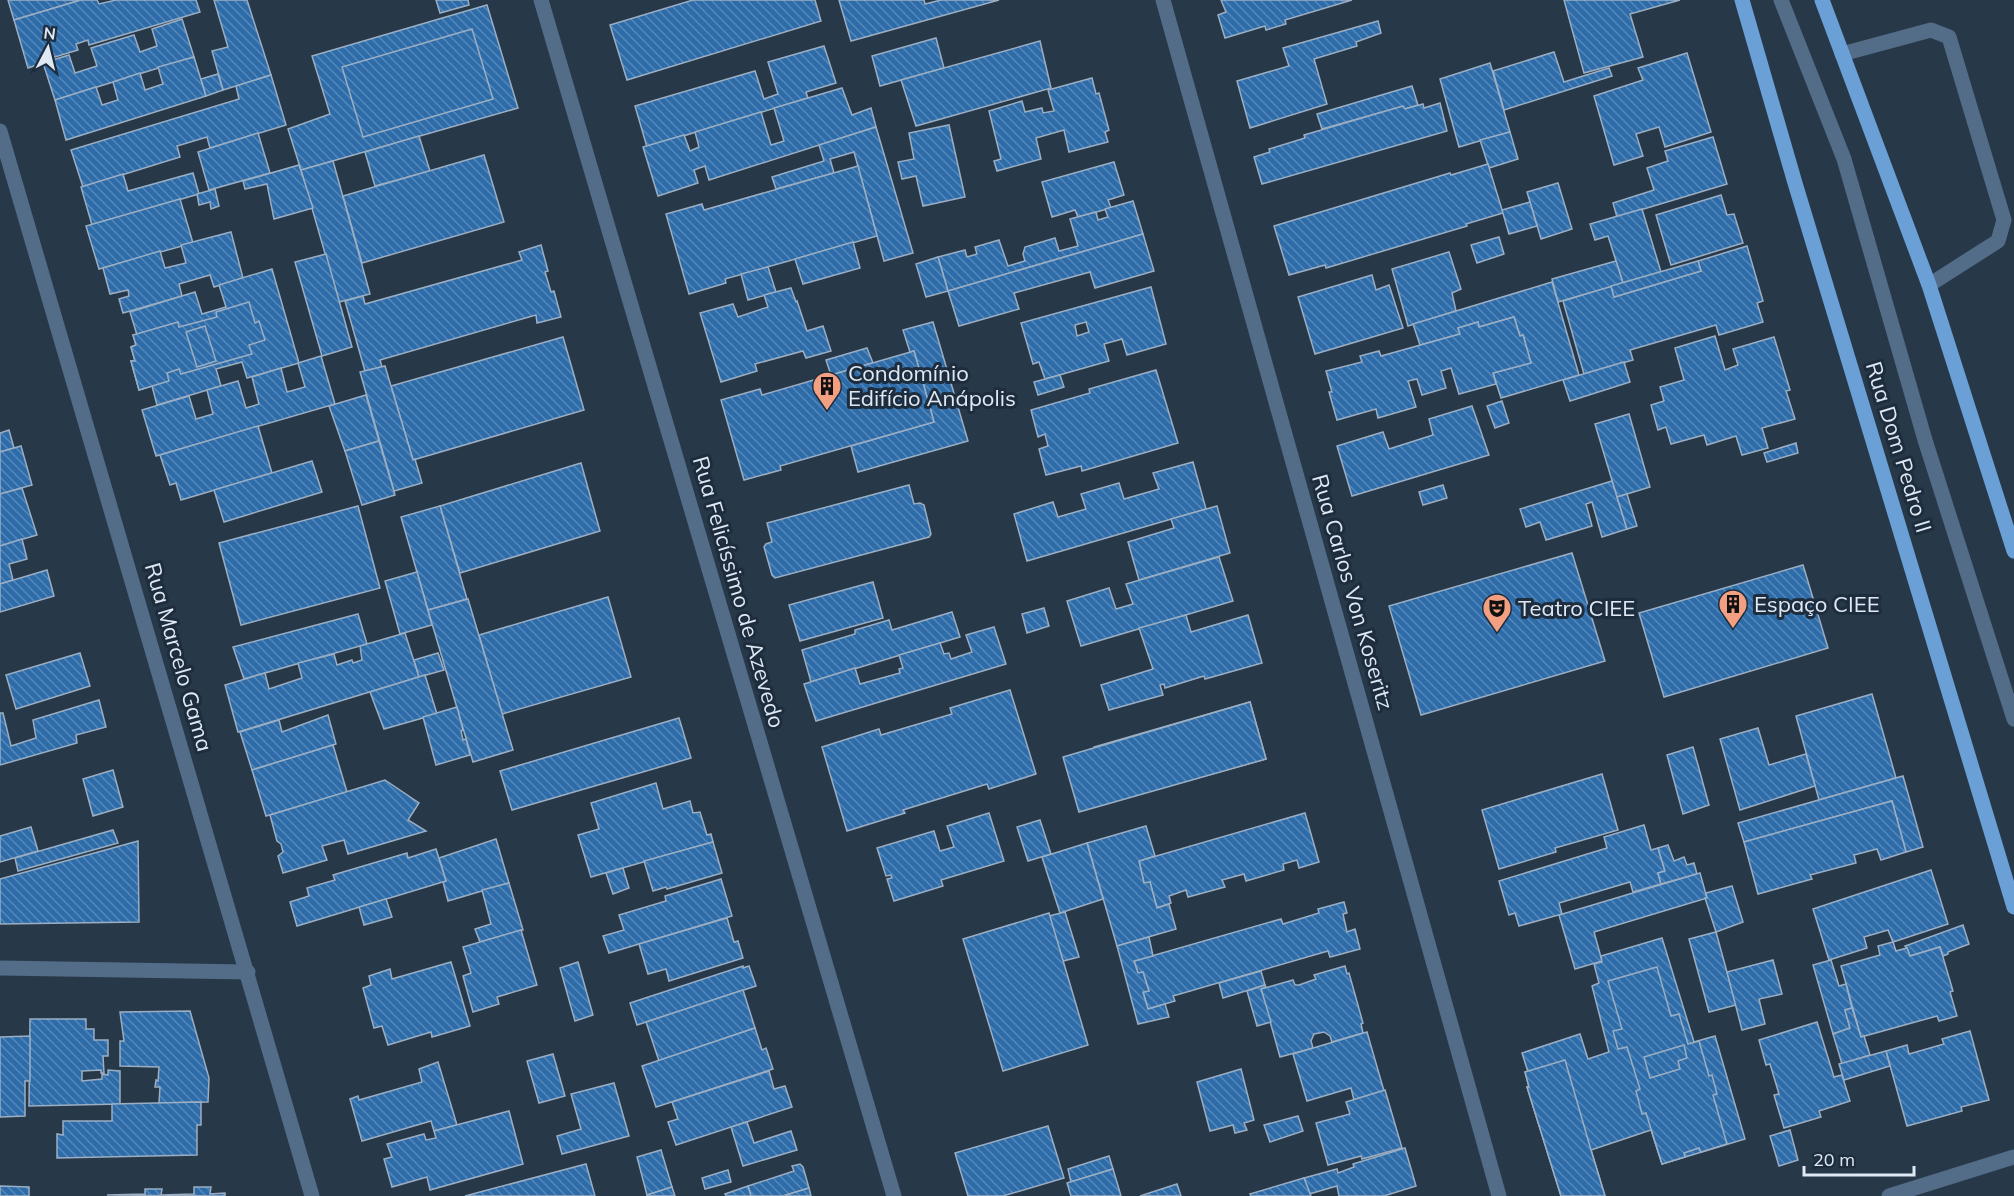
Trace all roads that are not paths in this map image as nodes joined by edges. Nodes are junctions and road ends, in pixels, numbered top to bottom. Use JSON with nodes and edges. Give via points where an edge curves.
{"nodes":[{"id":1,"x":541,"y":0,"type":"edge"},
{"id":2,"x":1163,"y":0,"type":"edge"},
{"id":3,"x":1742,"y":0,"type":"edge"},
{"id":4,"x":1781,"y":0,"type":"edge"},
{"id":5,"x":1822,"y":0,"type":"edge"},
{"id":6,"x":1842,"y":54,"type":"junction"},
{"id":7,"x":0,"y":131,"type":"edge"},
{"id":8,"x":1929,"y":285,"type":"junction"},
{"id":9,"x":2014,"y":551,"type":"edge"},
{"id":10,"x":2014,"y":719,"type":"edge"},
{"id":11,"x":2014,"y":907,"type":"edge"},
{"id":12,"x":0,"y":968,"type":"edge"},
{"id":13,"x":248,"y":972,"type":"junction"},
{"id":14,"x":2014,"y":1156,"type":"edge"},
{"id":15,"x":312,"y":1196,"type":"edge"},
{"id":16,"x":894,"y":1196,"type":"edge"},
{"id":17,"x":1499,"y":1196,"type":"edge"},
{"id":18,"x":1888,"y":1196,"type":"edge"}],
"edges":[{"from":1,"to":16,"type":"street","name":"Rua Felicíssimo de Azevedo"},
{"from":2,"to":17,"type":"street","name":"Rua Carlos Von Koseritz"},
{"from":3,"to":11,"type":"main road","name":"Rua Dom Pedro II"},
{"from":4,"to":10,"type":"street","via":[[1844,159],[1925,440]]},
{"from":5,"to":6,"type":"main road"},
{"from":6,"to":8,"type":"main road"},
{"from":6,"to":8,"type":"street","via":[[1931,30],[1949,37],[2004,220],[1998,241]]},
{"from":7,"to":13,"type":"street","name":"Rua Marcelo Gama"},
{"from":8,"to":9,"type":"main road"},
{"from":12,"to":13,"type":"street"},
{"from":13,"to":15,"type":"street","name":"Rua Marcelo Gama"},
{"from":14,"to":18,"type":"street"}]}
